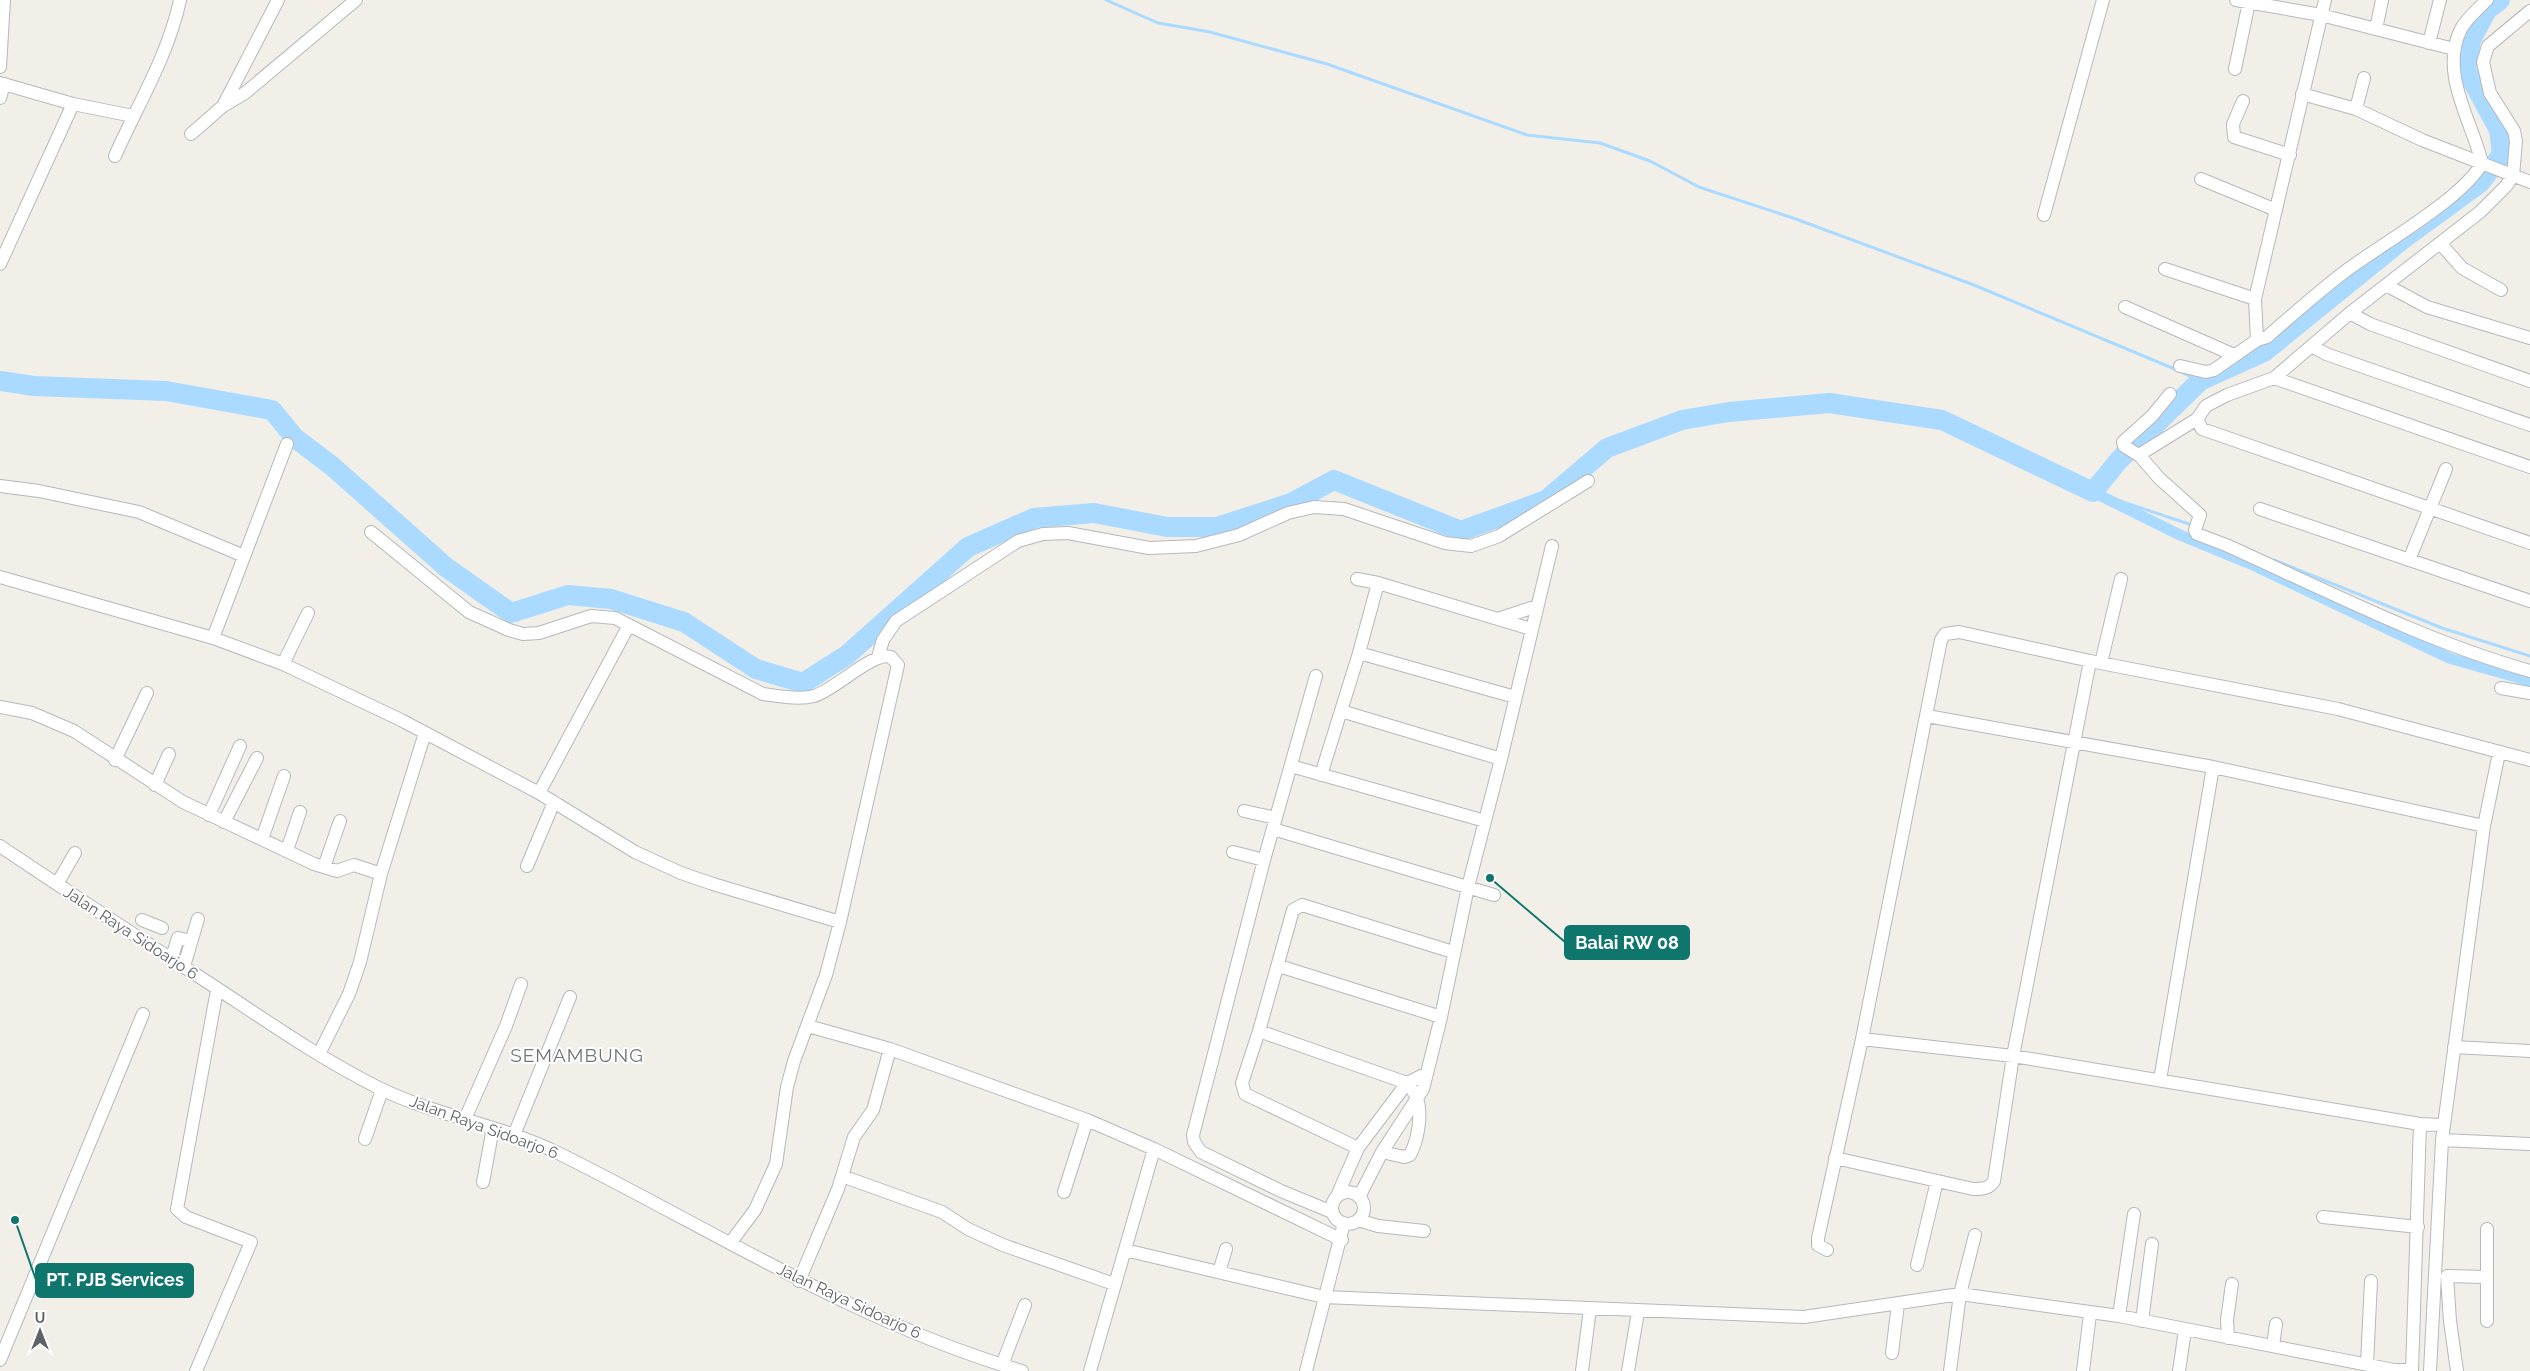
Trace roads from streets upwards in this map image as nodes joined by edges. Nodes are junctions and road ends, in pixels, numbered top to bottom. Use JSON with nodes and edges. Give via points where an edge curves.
{"nodes":[{"id":1,"x":4,"y":0,"type":"edge"},
{"id":2,"x":180,"y":0,"type":"edge"},
{"id":3,"x":278,"y":0,"type":"edge"},
{"id":4,"x":356,"y":0,"type":"edge"},
{"id":5,"x":2103,"y":0,"type":"edge"},
{"id":6,"x":2325,"y":0,"type":"edge"},
{"id":7,"x":2382,"y":0,"type":"edge"},
{"id":8,"x":2440,"y":0,"type":"edge"},
{"id":9,"x":2487,"y":0,"type":"edge"},
{"id":10,"x":2242,"y":1,"type":"edge"},
{"id":11,"x":2267,"y":3,"type":"edge"},
{"id":12,"x":2321,"y":15,"type":"junction"},
{"id":13,"x":2528,"y":15,"type":"edge"},
{"id":14,"x":2376,"y":29,"type":"junction"},
{"id":15,"x":2429,"y":43,"type":"junction"},
{"id":16,"x":2454,"y":50,"type":"junction"},
{"id":17,"x":0,"y":67,"type":"edge"},
{"id":18,"x":2235,"y":69,"type":"dead end"},
{"id":19,"x":2364,"y":78,"type":"dead end"},
{"id":20,"x":2,"y":83,"type":"edge"},
{"id":21,"x":2302,"y":94,"type":"junction"},
{"id":22,"x":0,"y":98,"type":"edge"},
{"id":23,"x":2243,"y":101,"type":"dead end"},
{"id":24,"x":73,"y":104,"type":"junction"},
{"id":25,"x":223,"y":106,"type":"junction"},
{"id":26,"x":2356,"y":109,"type":"junction"},
{"id":27,"x":133,"y":116,"type":"junction"},
{"id":28,"x":191,"y":134,"type":"dead end"},
{"id":29,"x":2290,"y":155,"type":"junction"},
{"id":30,"x":115,"y":156,"type":"dead end"},
{"id":31,"x":2486,"y":165,"type":"junction"},
{"id":32,"x":2511,"y":176,"type":"junction"},
{"id":33,"x":2201,"y":179,"type":"dead end"},
{"id":34,"x":2530,"y":182,"type":"edge"},
{"id":35,"x":2276,"y":210,"type":"junction"},
{"id":36,"x":2044,"y":215,"type":"dead end"},
{"id":37,"x":2440,"y":243,"type":"junction"},
{"id":38,"x":0,"y":264,"type":"edge"},
{"id":39,"x":2165,"y":269,"type":"dead end"},
{"id":40,"x":2386,"y":285,"type":"junction"},
{"id":41,"x":2500,"y":290,"type":"dead end"},
{"id":42,"x":2256,"y":299,"type":"junction"},
{"id":43,"x":2125,"y":307,"type":"dead end"},
{"id":44,"x":2350,"y":314,"type":"junction"},
{"id":45,"x":2530,"y":338,"type":"edge"},
{"id":46,"x":2257,"y":340,"type":"junction"},
{"id":47,"x":2312,"y":346,"type":"junction"},
{"id":48,"x":2234,"y":355,"type":"junction"},
{"id":49,"x":2180,"y":366,"type":"dead end"},
{"id":50,"x":2274,"y":378,"type":"junction"},
{"id":51,"x":2530,"y":381,"type":"edge"},
{"id":52,"x":2170,"y":394,"type":"dead end"},
{"id":53,"x":2198,"y":419,"type":"junction"},
{"id":54,"x":2530,"y":425,"type":"edge"},
{"id":55,"x":287,"y":444,"type":"dead end"},
{"id":56,"x":2132,"y":451,"type":"junction"},
{"id":57,"x":2530,"y":467,"type":"edge"},
{"id":58,"x":2446,"y":469,"type":"dead end"},
{"id":59,"x":1588,"y":481,"type":"dead end"},
{"id":60,"x":0,"y":486,"type":"edge"},
{"id":61,"x":2260,"y":509,"type":"dead end"},
{"id":62,"x":2430,"y":509,"type":"junction"},
{"id":63,"x":371,"y":532,"type":"dead end"},
{"id":64,"x":2530,"y":544,"type":"edge"},
{"id":65,"x":1552,"y":546,"type":"dead end"},
{"id":66,"x":244,"y":556,"type":"junction"},
{"id":67,"x":2409,"y":560,"type":"junction"},
{"id":68,"x":0,"y":577,"type":"edge"},
{"id":69,"x":1357,"y":579,"type":"dead end"},
{"id":70,"x":2121,"y":579,"type":"dead end"},
{"id":71,"x":1378,"y":583,"type":"junction"},
{"id":72,"x":2530,"y":602,"type":"edge"},
{"id":73,"x":1537,"y":606,"type":"junction"},
{"id":74,"x":308,"y":613,"type":"dead end"},
{"id":75,"x":1498,"y":620,"type":"junction"},
{"id":76,"x":629,"y":625,"type":"junction"},
{"id":77,"x":1531,"y":629,"type":"junction"},
{"id":78,"x":213,"y":638,"type":"junction"},
{"id":79,"x":1359,"y":653,"type":"junction"},
{"id":80,"x":889,"y":658,"type":"junction"},
{"id":81,"x":2096,"y":662,"type":"junction"},
{"id":82,"x":283,"y":664,"type":"junction"},
{"id":83,"x":2524,"y":671,"type":"edge"},
{"id":84,"x":1316,"y":676,"type":"dead end"},
{"id":85,"x":2501,"y":688,"type":"dead end"},
{"id":86,"x":2517,"y":688,"type":"junction"},
{"id":87,"x":147,"y":693,"type":"dead end"},
{"id":88,"x":2530,"y":693,"type":"edge"},
{"id":89,"x":1515,"y":697,"type":"junction"},
{"id":90,"x":0,"y":707,"type":"edge"},
{"id":91,"x":1341,"y":711,"type":"junction"},
{"id":92,"x":1927,"y":716,"type":"junction"},
{"id":93,"x":425,"y":733,"type":"junction"},
{"id":94,"x":2074,"y":744,"type":"junction"},
{"id":95,"x":240,"y":746,"type":"dead end"},
{"id":96,"x":2499,"y":753,"type":"junction"},
{"id":97,"x":169,"y":754,"type":"dead end"},
{"id":98,"x":257,"y":758,"type":"dead end"},
{"id":99,"x":1501,"y":759,"type":"junction"},
{"id":100,"x":115,"y":760,"type":"junction"},
{"id":101,"x":2530,"y":760,"type":"edge"},
{"id":102,"x":1291,"y":766,"type":"junction"},
{"id":103,"x":2213,"y":767,"type":"junction"},
{"id":104,"x":1321,"y":775,"type":"junction"},
{"id":105,"x":284,"y":776,"type":"dead end"},
{"id":106,"x":154,"y":785,"type":"junction"},
{"id":107,"x":539,"y":793,"type":"junction"},
{"id":108,"x":554,"y":802,"type":"junction"},
{"id":109,"x":1244,"y":811,"type":"dead end"},
{"id":110,"x":300,"y":812,"type":"dead end"},
{"id":111,"x":209,"y":815,"type":"junction"},
{"id":112,"x":340,"y":821,"type":"dead end"},
{"id":113,"x":1486,"y":821,"type":"junction"},
{"id":114,"x":224,"y":822,"type":"junction"},
{"id":115,"x":1274,"y":824,"type":"junction"},
{"id":116,"x":2484,"y":826,"type":"junction"},
{"id":117,"x":262,"y":840,"type":"junction"},
{"id":118,"x":0,"y":846,"type":"edge"},
{"id":119,"x":287,"y":850,"type":"junction"},
{"id":120,"x":1233,"y":852,"type":"dead end"},
{"id":121,"x":75,"y":853,"type":"dead end"},
{"id":122,"x":1264,"y":860,"type":"junction"},
{"id":123,"x":527,"y":866,"type":"dead end"},
{"id":124,"x":324,"y":867,"type":"junction"},
{"id":125,"x":381,"y":874,"type":"junction"},
{"id":126,"x":57,"y":884,"type":"junction"},
{"id":127,"x":1468,"y":887,"type":"junction"},
{"id":128,"x":1494,"y":895,"type":"dead end"},
{"id":129,"x":198,"y":919,"type":"dead end"},
{"id":130,"x":833,"y":920,"type":"junction"},
{"id":131,"x":152,"y":924,"type":"dead end"},
{"id":132,"x":134,"y":937,"type":"junction"},
{"id":133,"x":191,"y":941,"type":"junction"},
{"id":134,"x":1453,"y":952,"type":"junction"},
{"id":135,"x":171,"y":960,"type":"junction"},
{"id":136,"x":184,"y":966,"type":"junction"},
{"id":137,"x":1279,"y":966,"type":"junction"},
{"id":138,"x":521,"y":984,"type":"dead end"},
{"id":139,"x":217,"y":990,"type":"junction"},
{"id":140,"x":570,"y":996,"type":"dead end"},
{"id":141,"x":143,"y":1014,"type":"dead end"},
{"id":142,"x":1441,"y":1017,"type":"junction"},
{"id":143,"x":808,"y":1026,"type":"junction"},
{"id":144,"x":1259,"y":1031,"type":"junction"},
{"id":145,"x":1862,"y":1039,"type":"junction"},
{"id":146,"x":2454,"y":1046,"type":"junction"},
{"id":147,"x":890,"y":1049,"type":"junction"},
{"id":148,"x":2530,"y":1051,"type":"edge"},
{"id":149,"x":319,"y":1054,"type":"junction"},
{"id":150,"x":2013,"y":1056,"type":"junction"},
{"id":151,"x":1427,"y":1073,"type":"junction"},
{"id":152,"x":2160,"y":1080,"type":"junction"},
{"id":153,"x":1407,"y":1083,"type":"junction"},
{"id":154,"x":382,"y":1090,"type":"junction"},
{"id":155,"x":1417,"y":1097,"type":"junction"},
{"id":156,"x":465,"y":1119,"type":"junction"},
{"id":157,"x":1087,"y":1120,"type":"junction"},
{"id":158,"x":2420,"y":1124,"type":"junction"},
{"id":159,"x":2443,"y":1125,"type":"junction"},
{"id":160,"x":493,"y":1128,"type":"junction"},
{"id":161,"x":514,"y":1135,"type":"junction"},
{"id":162,"x":365,"y":1139,"type":"dead end"},
{"id":163,"x":2442,"y":1140,"type":"junction"},
{"id":164,"x":2530,"y":1144,"type":"edge"},
{"id":165,"x":1358,"y":1148,"type":"junction"},
{"id":166,"x":1154,"y":1149,"type":"junction"},
{"id":167,"x":1382,"y":1152,"type":"junction"},
{"id":168,"x":1836,"y":1158,"type":"junction"},
{"id":169,"x":842,"y":1176,"type":"junction"},
{"id":170,"x":1937,"y":1181,"type":"junction"},
{"id":171,"x":483,"y":1182,"type":"dead end"},
{"id":172,"x":1064,"y":1192,"type":"dead end"},
{"id":173,"x":1337,"y":1196,"type":"junction"},
{"id":174,"x":1359,"y":1197,"type":"junction"},
{"id":175,"x":1332,"y":1212,"type":"junction"},
{"id":176,"x":2418,"y":1212,"type":"junction"},
{"id":177,"x":2438,"y":1213,"type":"junction"},
{"id":178,"x":2134,"y":1214,"type":"dead end"},
{"id":179,"x":2323,"y":1217,"type":"dead end"},
{"id":180,"x":1358,"y":1220,"type":"junction"},
{"id":181,"x":1344,"y":1224,"type":"junction"},
{"id":182,"x":2418,"y":1227,"type":"junction"},
{"id":183,"x":2487,"y":1229,"type":"dead end"},
{"id":184,"x":1424,"y":1231,"type":"dead end"},
{"id":185,"x":1975,"y":1235,"type":"dead end"},
{"id":186,"x":1342,"y":1240,"type":"junction"},
{"id":187,"x":731,"y":1242,"type":"junction"},
{"id":188,"x":2152,"y":1244,"type":"dead end"},
{"id":189,"x":1226,"y":1249,"type":"dead end"},
{"id":190,"x":1125,"y":1250,"type":"junction"},
{"id":191,"x":1828,"y":1250,"type":"dead end"},
{"id":192,"x":1917,"y":1265,"type":"dead end"},
{"id":193,"x":1219,"y":1272,"type":"junction"},
{"id":194,"x":2441,"y":1276,"type":"junction"},
{"id":195,"x":2486,"y":1277,"type":"junction"},
{"id":196,"x":799,"y":1281,"type":"junction"},
{"id":197,"x":2371,"y":1281,"type":"dead end"},
{"id":198,"x":1114,"y":1284,"type":"junction"},
{"id":199,"x":2232,"y":1284,"type":"dead end"},
{"id":200,"x":1960,"y":1294,"type":"junction"},
{"id":201,"x":1324,"y":1297,"type":"junction"},
{"id":202,"x":1898,"y":1304,"type":"junction"},
{"id":203,"x":1025,"y":1305,"type":"dead end"},
{"id":204,"x":1590,"y":1310,"type":"junction"},
{"id":205,"x":1638,"y":1312,"type":"junction"},
{"id":206,"x":2090,"y":1314,"type":"junction"},
{"id":207,"x":2119,"y":1316,"type":"junction"},
{"id":208,"x":2142,"y":1321,"type":"junction"},
{"id":209,"x":2487,"y":1321,"type":"dead end"},
{"id":210,"x":2276,"y":1324,"type":"dead end"},
{"id":211,"x":2185,"y":1330,"type":"junction"},
{"id":212,"x":2228,"y":1338,"type":"junction"},
{"id":213,"x":2273,"y":1346,"type":"junction"},
{"id":214,"x":1892,"y":1353,"type":"dead end"},
{"id":215,"x":2334,"y":1358,"type":"junction"},
{"id":216,"x":0,"y":1360,"type":"edge"},
{"id":217,"x":2367,"y":1364,"type":"junction"},
{"id":218,"x":1002,"y":1365,"type":"junction"},
{"id":219,"x":196,"y":1371,"type":"edge"},
{"id":220,"x":1022,"y":1371,"type":"edge"},
{"id":221,"x":1090,"y":1371,"type":"edge"},
{"id":222,"x":1306,"y":1371,"type":"edge"},
{"id":223,"x":1582,"y":1371,"type":"edge"},
{"id":224,"x":1628,"y":1371,"type":"edge"},
{"id":225,"x":1950,"y":1371,"type":"edge"},
{"id":226,"x":2083,"y":1371,"type":"edge"},
{"id":227,"x":2179,"y":1371,"type":"edge"},
{"id":228,"x":2333,"y":1371,"type":"edge"},
{"id":229,"x":2412,"y":1371,"type":"edge"},
{"id":230,"x":2430,"y":1371,"type":"edge"},
{"id":231,"x":2457,"y":1371,"type":"edge"}],
"edges":[{"from":1,"to":17,"type":"street"},
{"from":2,"to":27,"type":"street","via":[[158,71]]},
{"from":3,"to":25,"type":"street"},
{"from":4,"to":25,"type":"street","via":[[245,93]]},
{"from":5,"to":36,"type":"street"},
{"from":6,"to":12,"type":"street"},
{"from":7,"to":14,"type":"street"},
{"from":8,"to":15,"type":"street"},
{"from":9,"to":16,"type":"street","via":[[2462,28]]},
{"from":10,"to":11,"type":"street"},
{"from":10,"to":18,"type":"street"},
{"from":11,"to":12,"type":"street"},
{"from":12,"to":14,"type":"street"},
{"from":12,"to":21,"type":"street"},
{"from":13,"to":32,"type":"street","via":[[2488,46],[2483,62],[2490,93],[2514,131],[2517,156]]},
{"from":14,"to":15,"type":"street"},
{"from":15,"to":16,"type":"street"},
{"from":16,"to":31,"type":"street","via":[[2460,101]]},
{"from":19,"to":26,"type":"street"},
{"from":20,"to":22,"type":"street"},
{"from":20,"to":24,"type":"street"},
{"from":21,"to":26,"type":"street"},
{"from":21,"to":29,"type":"street"},
{"from":23,"to":29,"type":"street","via":[[2233,124],[2234,137]]},
{"from":24,"to":27,"type":"street"},
{"from":24,"to":38,"type":"street"},
{"from":25,"to":28,"type":"street"},
{"from":26,"to":31,"type":"street"},
{"from":27,"to":30,"type":"street"},
{"from":29,"to":35,"type":"street"},
{"from":31,"to":32,"type":"street"},
{"from":31,"to":46,"type":"street","via":[[2445,201],[2342,273],[2268,337]]},
{"from":32,"to":34,"type":"street"},
{"from":32,"to":37,"type":"street","via":[[2480,212]]},
{"from":33,"to":35,"type":"street"},
{"from":35,"to":42,"type":"street"},
{"from":37,"to":40,"type":"street"},
{"from":37,"to":41,"type":"street","via":[[2462,268]]},
{"from":39,"to":42,"type":"street"},
{"from":40,"to":44,"type":"street"},
{"from":40,"to":45,"type":"street","via":[[2427,307]]},
{"from":42,"to":46,"type":"street"},
{"from":43,"to":48,"type":"street"},
{"from":44,"to":47,"type":"street"},
{"from":44,"to":51,"type":"street"},
{"from":46,"to":48,"type":"street"},
{"from":47,"to":50,"type":"street"},
{"from":47,"to":54,"type":"street","via":[[2326,354]]},
{"from":48,"to":49,"type":"street","via":[[2206,372]]},
{"from":50,"to":53,"type":"street","via":[[2206,406]]},
{"from":50,"to":57,"type":"street"},
{"from":52,"to":56,"type":"street","via":[[2152,416],[2123,442]]},
{"from":53,"to":56,"type":"street","via":[[2142,454]]},
{"from":53,"to":62,"type":"street","via":[[2202,429]]},
{"from":55,"to":66,"type":"street"},
{"from":56,"to":83,"type":"street","via":[[2198,512],[2197,534],[2420,633]]},
{"from":58,"to":62,"type":"street"},
{"from":59,"to":80,"type":"street","via":[[1499,536],[1471,546],[1445,543],[1344,509],[1314,507],[1288,513],[1239,535],[1196,546],[1149,548],[1068,533],[1043,534],[1018,541],[896,621],[883,640]]},
{"from":60,"to":66,"type":"street","via":[[139,512]]},
{"from":61,"to":67,"type":"street"},
{"from":62,"to":64,"type":"street"},
{"from":62,"to":67,"type":"street"},
{"from":63,"to":76,"type":"street","via":[[469,612],[509,630],[523,634],[539,633],[591,616],[615,618]]},
{"from":65,"to":73,"type":"street"},
{"from":66,"to":78,"type":"street"},
{"from":67,"to":72,"type":"street"},
{"from":68,"to":78,"type":"street"},
{"from":69,"to":71,"type":"street"},
{"from":70,"to":81,"type":"street"},
{"from":71,"to":75,"type":"street"},
{"from":71,"to":79,"type":"street"},
{"from":73,"to":75,"type":"street"},
{"from":73,"to":77,"type":"street"},
{"from":74,"to":82,"type":"street"},
{"from":75,"to":77,"type":"street"},
{"from":76,"to":80,"type":"street","via":[[763,694],[788,698],[812,696],[829,690]]},
{"from":76,"to":107,"type":"street"},
{"from":77,"to":89,"type":"street"},
{"from":78,"to":82,"type":"street"},
{"from":79,"to":89,"type":"street"},
{"from":79,"to":91,"type":"street"},
{"from":80,"to":130,"type":"street","via":[[898,670]]},
{"from":81,"to":92,"type":"street","via":[[1952,632],[1945,634],[1941,640]]},
{"from":81,"to":94,"type":"street"},
{"from":81,"to":96,"type":"street","via":[[2338,709]]},
{"from":82,"to":93,"type":"street"},
{"from":83,"to":86,"type":"street"},
{"from":84,"to":102,"type":"street"},
{"from":85,"to":86,"type":"street"},
{"from":86,"to":88,"type":"street"},
{"from":87,"to":100,"type":"street"},
{"from":89,"to":99,"type":"street"},
{"from":90,"to":100,"type":"street","via":[[50,719],[74,731]]},
{"from":91,"to":99,"type":"street"},
{"from":91,"to":104,"type":"street"},
{"from":92,"to":94,"type":"street"},
{"from":92,"to":145,"type":"street"},
{"from":93,"to":107,"type":"street"},
{"from":93,"to":125,"type":"street"},
{"from":94,"to":103,"type":"street"},
{"from":94,"to":150,"type":"street"},
{"from":95,"to":111,"type":"street"},
{"from":96,"to":101,"type":"street"},
{"from":96,"to":116,"type":"street"},
{"from":97,"to":106,"type":"street"},
{"from":98,"to":114,"type":"street"},
{"from":99,"to":113,"type":"street"},
{"from":100,"to":106,"type":"street"},
{"from":102,"to":104,"type":"street"},
{"from":102,"to":115,"type":"street"},
{"from":103,"to":116,"type":"street"},
{"from":103,"to":152,"type":"street"},
{"from":104,"to":113,"type":"street"},
{"from":105,"to":117,"type":"street"},
{"from":106,"to":111,"type":"street"},
{"from":107,"to":108,"type":"street"},
{"from":108,"to":123,"type":"street"},
{"from":108,"to":130,"type":"street","via":[[634,852],[681,873]]},
{"from":109,"to":115,"type":"street"},
{"from":110,"to":119,"type":"street"},
{"from":111,"to":114,"type":"street"},
{"from":112,"to":124,"type":"street"},
{"from":113,"to":127,"type":"street"},
{"from":114,"to":117,"type":"street"},
{"from":115,"to":122,"type":"street"},
{"from":115,"to":127,"type":"street"},
{"from":116,"to":146,"type":"street"},
{"from":117,"to":119,"type":"street"},
{"from":118,"to":126,"type":"street","name":"Jalan Raya Sidoarjo 6"},
{"from":119,"to":124,"type":"street"},
{"from":120,"to":122,"type":"street"},
{"from":121,"to":126,"type":"street"},
{"from":122,"to":175,"type":"street","via":[[1193,1135],[1194,1142],[1201,1152]]},
{"from":124,"to":125,"type":"street","via":[[337,871],[354,865]]},
{"from":125,"to":149,"type":"street","via":[[349,994]]},
{"from":126,"to":132,"type":"street","name":"Jalan Raya Sidoarjo 6"},
{"from":127,"to":128,"type":"street"},
{"from":127,"to":134,"type":"street"},
{"from":129,"to":133,"type":"street"},
{"from":130,"to":143,"type":"street"},
{"from":131,"to":132,"type":"street"},
{"from":132,"to":135,"type":"street","name":"Jalan Raya Sidoarjo 6"},
{"from":133,"to":135,"type":"street","via":[[178,938]]},
{"from":133,"to":136,"type":"street"},
{"from":134,"to":137,"type":"street","via":[[1298,905],[1293,910]]},
{"from":134,"to":142,"type":"street"},
{"from":135,"to":136,"type":"street","name":"Jalan Raya Sidoarjo 6"},
{"from":136,"to":139,"type":"street","name":"Jalan Raya Sidoarjo 6"},
{"from":137,"to":142,"type":"street"},
{"from":137,"to":144,"type":"street"},
{"from":138,"to":156,"type":"street"},
{"from":139,"to":149,"type":"street","name":"Jalan Raya Sidoarjo 6"},
{"from":139,"to":219,"type":"street","via":[[177,1209],[186,1217],[251,1242]]},
{"from":140,"to":161,"type":"street"},
{"from":141,"to":216,"type":"street"},
{"from":142,"to":151,"type":"street"},
{"from":143,"to":147,"type":"street"},
{"from":143,"to":187,"type":"street","via":[[787,1087],[776,1164],[755,1210]]},
{"from":144,"to":153,"type":"street"},
{"from":144,"to":165,"type":"street","via":[[1242,1083],[1245,1094]]},
{"from":145,"to":150,"type":"street"},
{"from":145,"to":168,"type":"street"},
{"from":146,"to":148,"type":"street"},
{"from":146,"to":159,"type":"street"},
{"from":147,"to":157,"type":"street"},
{"from":147,"to":169,"type":"street","via":[[873,1110],[854,1137]]},
{"from":149,"to":154,"type":"street","name":"Jalan Raya Sidoarjo 6"},
{"from":150,"to":152,"type":"street"},
{"from":150,"to":170,"type":"street","via":[[1991,1186],[1983,1189]]},
{"from":151,"to":153,"type":"street"},
{"from":151,"to":155,"type":"street"},
{"from":152,"to":158,"type":"street"},
{"from":153,"to":155,"type":"street"},
{"from":153,"to":165,"type":"street"},
{"from":154,"to":156,"type":"street","name":"Jalan Raya Sidoarjo 6"},
{"from":154,"to":162,"type":"street"},
{"from":155,"to":167,"type":"street"},
{"from":155,"to":167,"type":"street","via":[[1419,1119],[1410,1155],[1404,1157]]},
{"from":156,"to":160,"type":"street","name":"Jalan Raya Sidoarjo 6"},
{"from":157,"to":166,"type":"street"},
{"from":157,"to":172,"type":"street"},
{"from":158,"to":159,"type":"street"},
{"from":158,"to":176,"type":"street"},
{"from":159,"to":163,"type":"street"},
{"from":160,"to":161,"type":"street","name":"Jalan Raya Sidoarjo 6"},
{"from":160,"to":171,"type":"street"},
{"from":161,"to":187,"type":"street","name":"Jalan Raya Sidoarjo 6","via":[[554,1151]]},
{"from":163,"to":164,"type":"street"},
{"from":163,"to":177,"type":"street"},
{"from":165,"to":173,"type":"street"},
{"from":166,"to":186,"type":"street"},
{"from":166,"to":190,"type":"street"},
{"from":167,"to":174,"type":"street"},
{"from":168,"to":170,"type":"street"},
{"from":168,"to":191,"type":"street","via":[[1818,1238],[1818,1245]]},
{"from":169,"to":196,"type":"street"},
{"from":169,"to":198,"type":"street","via":[[942,1212],[968,1229],[1003,1245]]},
{"from":170,"to":192,"type":"street"},
{"from":173,"to":174,"type":"street","via":[[1348,1192]]},
{"from":173,"to":175,"type":"street"},
{"from":174,"to":180,"type":"street","via":[[1364,1209]]},
{"from":175,"to":181,"type":"street"},
{"from":176,"to":177,"type":"street"},
{"from":176,"to":182,"type":"street"},
{"from":177,"to":194,"type":"street"},
{"from":178,"to":207,"type":"street"},
{"from":179,"to":182,"type":"street"},
{"from":180,"to":181,"type":"street"},
{"from":180,"to":184,"type":"street","via":[[1378,1226]]},
{"from":181,"to":186,"type":"street"},
{"from":182,"to":229,"type":"street"},
{"from":183,"to":195,"type":"street"},
{"from":185,"to":200,"type":"street"},
{"from":186,"to":201,"type":"street"},
{"from":187,"to":196,"type":"street","name":"Jalan Raya Sidoarjo 6"},
{"from":188,"to":208,"type":"street"},
{"from":189,"to":193,"type":"street"},
{"from":190,"to":193,"type":"street"},
{"from":190,"to":198,"type":"street"},
{"from":193,"to":201,"type":"street"},
{"from":194,"to":195,"type":"street"},
{"from":194,"to":230,"type":"street"},
{"from":194,"to":231,"type":"street"},
{"from":195,"to":209,"type":"street"},
{"from":196,"to":218,"type":"street","name":"Jalan Raya Sidoarjo 6","via":[[910,1332]]},
{"from":197,"to":217,"type":"street"},
{"from":198,"to":221,"type":"street"},
{"from":199,"to":212,"type":"street"},
{"from":200,"to":202,"type":"street"},
{"from":200,"to":206,"type":"street"},
{"from":200,"to":225,"type":"street"},
{"from":201,"to":204,"type":"street"},
{"from":201,"to":222,"type":"street"},
{"from":202,"to":205,"type":"street","via":[[1804,1317]]},
{"from":202,"to":214,"type":"street"},
{"from":203,"to":218,"type":"street"},
{"from":204,"to":205,"type":"street"},
{"from":204,"to":223,"type":"street"},
{"from":205,"to":224,"type":"street"},
{"from":206,"to":207,"type":"street"},
{"from":206,"to":226,"type":"street"},
{"from":207,"to":208,"type":"street"},
{"from":208,"to":211,"type":"street"},
{"from":210,"to":213,"type":"street"},
{"from":211,"to":212,"type":"street"},
{"from":211,"to":227,"type":"street"},
{"from":212,"to":213,"type":"street"},
{"from":213,"to":215,"type":"street"},
{"from":215,"to":217,"type":"street"},
{"from":215,"to":228,"type":"street"},
{"from":217,"to":229,"type":"street"},
{"from":218,"to":220,"type":"street","name":"Jalan Raya Sidoarjo 6"}]}
